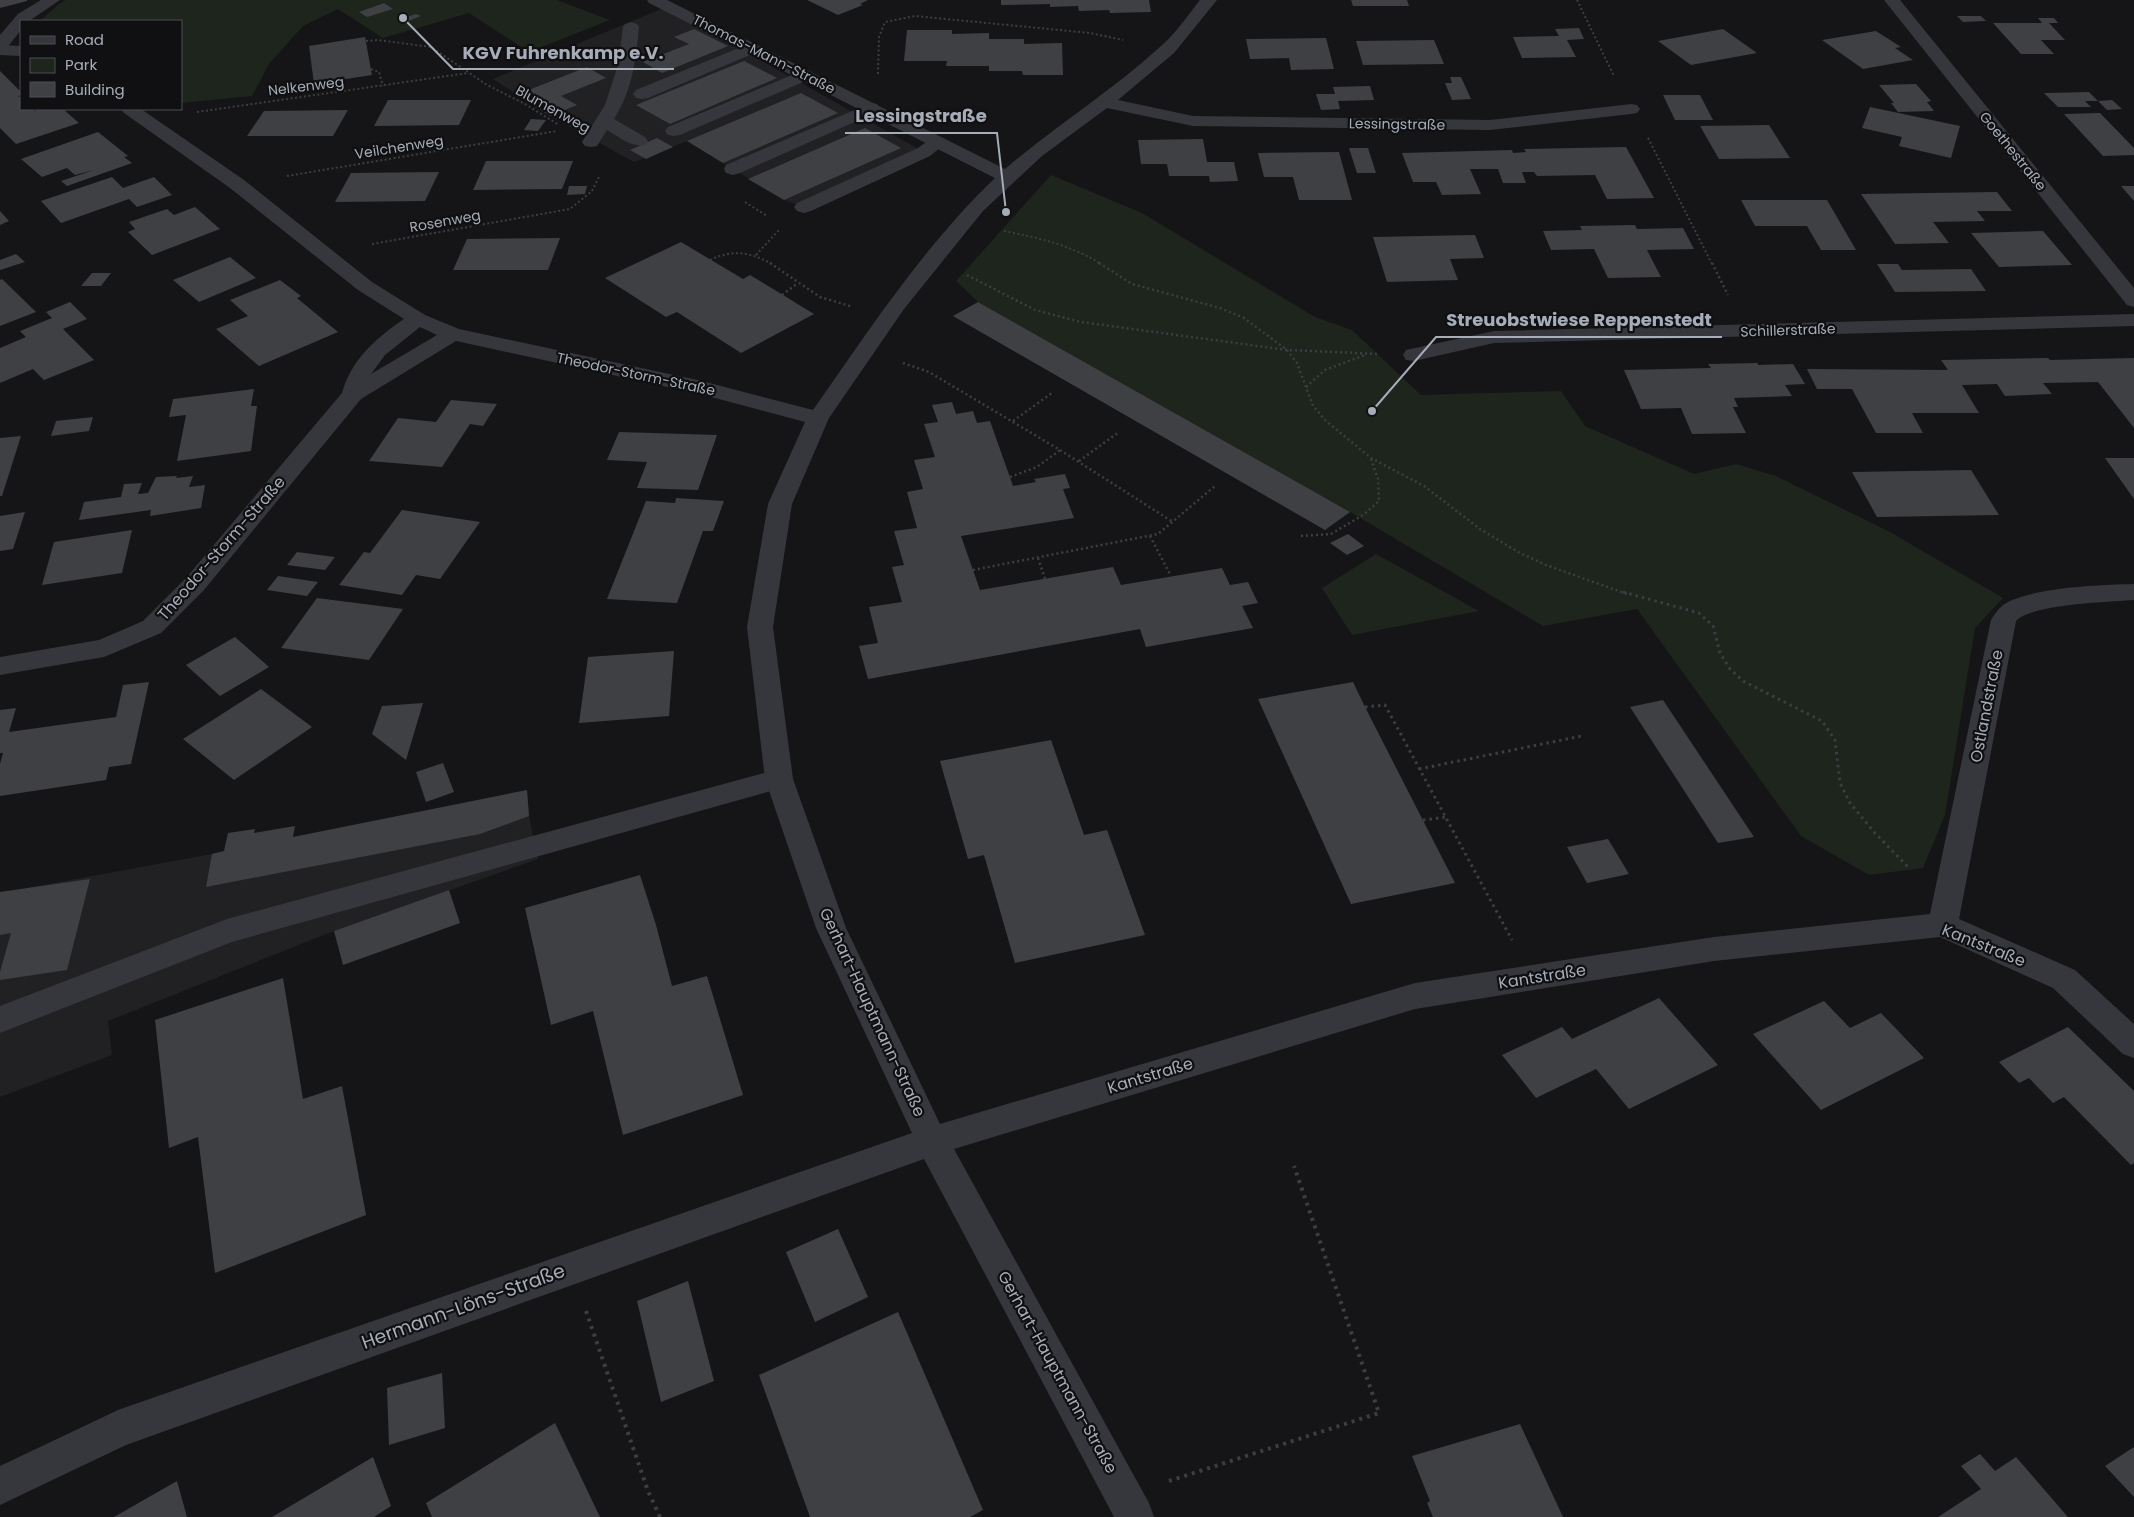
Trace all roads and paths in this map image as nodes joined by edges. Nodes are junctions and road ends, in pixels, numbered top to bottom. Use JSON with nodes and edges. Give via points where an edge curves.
{"nodes":[{"id":1,"x":52,"y":0,"type":"edge"},
{"id":2,"x":1209,"y":0,"type":"edge"},
{"id":3,"x":1577,"y":0,"type":"edge"},
{"id":4,"x":1892,"y":0,"type":"edge"},
{"id":5,"x":666,"y":2,"type":"edge"},
{"id":6,"x":21,"y":20,"type":"edge"},
{"id":7,"x":20,"y":21,"type":"edge"},
{"id":8,"x":631,"y":27,"type":"dead end"},
{"id":9,"x":366,"y":41,"type":"dead end"},
{"id":10,"x":0,"y":45,"type":"edge"},
{"id":11,"x":751,"y":48,"type":"junction"},
{"id":12,"x":1168,"y":49,"type":"junction"},
{"id":13,"x":0,"y":50,"type":"edge"},
{"id":14,"x":20,"y":51,"type":"edge"},
{"id":15,"x":371,"y":69,"type":"dead end"},
{"id":16,"x":468,"y":73,"type":"junction"},
{"id":17,"x":804,"y":75,"type":"junction"},
{"id":18,"x":384,"y":86,"type":"junction"},
{"id":19,"x":835,"y":90,"type":"junction"},
{"id":20,"x":642,"y":94,"type":"dead end"},
{"id":21,"x":1104,"y":102,"type":"junction"},
{"id":22,"x":871,"y":108,"type":"junction"},
{"id":23,"x":1631,"y":108,"type":"junction"},
{"id":24,"x":131,"y":110,"type":"edge"},
{"id":25,"x":604,"y":121,"type":"junction"},
{"id":26,"x":148,"y":122,"type":"junction"},
{"id":27,"x":566,"y":129,"type":"joint"},
{"id":28,"x":674,"y":131,"type":"dead end"},
{"id":29,"x":639,"y":140,"type":"dead end"},
{"id":30,"x":591,"y":142,"type":"joint"},
{"id":31,"x":938,"y":142,"type":"junction"},
{"id":32,"x":733,"y":169,"type":"dead end"},
{"id":33,"x":1007,"y":178,"type":"junction"},
{"id":34,"x":237,"y":184,"type":"junction"},
{"id":35,"x":804,"y":207,"type":"dead end"},
{"id":36,"x":570,"y":209,"type":"joint"},
{"id":37,"x":964,"y":222,"type":"junction"},
{"id":38,"x":324,"y":252,"type":"junction"},
{"id":39,"x":932,"y":259,"type":"junction"},
{"id":40,"x":710,"y":260,"type":"dead end"},
{"id":41,"x":798,"y":283,"type":"junction"},
{"id":42,"x":782,"y":295,"type":"dead end"},
{"id":43,"x":2134,"y":301,"type":"edge"},
{"id":44,"x":892,"y":312,"type":"junction"},
{"id":45,"x":418,"y":320,"type":"junction"},
{"id":46,"x":2134,"y":320,"type":"edge"},
{"id":47,"x":1750,"y":331,"type":"junction"},
{"id":48,"x":453,"y":334,"type":"junction"},
{"id":49,"x":866,"y":350,"type":"junction"},
{"id":50,"x":1287,"y":350,"type":"junction"},
{"id":51,"x":1368,"y":354,"type":"junction"},
{"id":52,"x":1414,"y":355,"type":"joint"},
{"id":53,"x":1306,"y":387,"type":"junction"},
{"id":54,"x":1052,"y":393,"type":"dead end"},
{"id":55,"x":353,"y":394,"type":"junction"},
{"id":56,"x":818,"y":418,"type":"junction"},
{"id":57,"x":1013,"y":421,"type":"junction"},
{"id":58,"x":1119,"y":432,"type":"dead end"},
{"id":59,"x":1060,"y":450,"type":"junction"},
{"id":60,"x":1371,"y":458,"type":"junction"},
{"id":61,"x":1079,"y":461,"type":"junction"},
{"id":62,"x":1010,"y":477,"type":"dead end"},
{"id":63,"x":1215,"y":486,"type":"dead end"},
{"id":64,"x":1173,"y":522,"type":"junction"},
{"id":65,"x":1150,"y":536,"type":"junction"},
{"id":66,"x":1301,"y":536,"type":"dead end"},
{"id":67,"x":1038,"y":558,"type":"junction"},
{"id":68,"x":973,"y":570,"type":"dead end"},
{"id":69,"x":1172,"y":576,"type":"dead end"},
{"id":70,"x":1045,"y":579,"type":"dead end"},
{"id":71,"x":2134,"y":592,"type":"edge"},
{"id":72,"x":0,"y":666,"type":"edge"},
{"id":73,"x":1365,"y":708,"type":"dead end"},
{"id":74,"x":1582,"y":736,"type":"dead end"},
{"id":75,"x":1419,"y":769,"type":"junction"},
{"id":76,"x":779,"y":779,"type":"junction"},
{"id":77,"x":1447,"y":817,"type":"junction"},
{"id":78,"x":1423,"y":820,"type":"dead end"},
{"id":79,"x":1944,"y":916,"type":"junction"},
{"id":80,"x":1532,"y":978,"type":"junction"},
{"id":81,"x":0,"y":1020,"type":"edge"},
{"id":82,"x":2134,"y":1044,"type":"edge"},
{"id":83,"x":932,"y":1141,"type":"junction"},
{"id":84,"x":1294,"y":1166,"type":"dead end"},
{"id":85,"x":571,"y":1268,"type":"junction"},
{"id":86,"x":0,"y":1486,"type":"edge"},
{"id":87,"x":1130,"y":1506,"type":"edge"},
{"id":88,"x":660,"y":1517,"type":"edge"}],
"edges":[{"from":1,"to":6,"type":"street"},
{"from":2,"to":12,"type":"street","name":"Gerhart-Hauptmann-Straße"},
{"from":3,"to":23,"type":"path"},
{"from":4,"to":43,"type":"street","name":"Goethestraße"},
{"from":5,"to":11,"type":"street","name":"Thomas-Mann-Straße"},
{"from":7,"to":10,"type":"street"},
{"from":8,"to":25,"type":"street","via":[[627,65],[614,105]]},
{"from":9,"to":16,"type":"path","name":"Blumenweg","via":[[431,47]]},
{"from":11,"to":17,"type":"street","name":"Thomas-Mann-Straße"},
{"from":11,"to":20,"type":"street"},
{"from":12,"to":19,"type":"path","via":[[1090,33],[915,16],[885,22],[879,37],[878,74]]},
{"from":12,"to":21,"type":"street","name":"Gerhart-Hauptmann-Straße"},
{"from":13,"to":14,"type":"street"},
{"from":15,"to":18,"type":"path","via":[[380,72]]},
{"from":16,"to":18,"type":"path","name":"Nelkenweg"},
{"from":16,"to":27,"type":"path","name":"Blumenweg"},
{"from":17,"to":19,"type":"street","name":"Thomas-Mann-Straße"},
{"from":17,"to":28,"type":"street"},
{"from":18,"to":26,"type":"path","name":"Nelkenweg","via":[[202,111]]},
{"from":19,"to":22,"type":"street","name":"Thomas-Mann-Straße"},
{"from":21,"to":23,"type":"street","name":"Lessingstraße","via":[[1193,121],[1490,125]]},
{"from":21,"to":33,"type":"street","name":"Gerhart-Hauptmann-Straße","via":[[1036,152]]},
{"from":22,"to":31,"type":"street","name":"Thomas-Mann-Straße"},
{"from":22,"to":32,"type":"street"},
{"from":23,"to":47,"type":"path"},
{"from":24,"to":26,"type":"street","name":"Theodor-Storm-Straße"},
{"from":25,"to":29,"type":"street"},
{"from":25,"to":30,"type":"street"},
{"from":26,"to":34,"type":"street","name":"Theodor-Storm-Straße"},
{"from":27,"to":34,"type":"path","name":"Veilchenweg"},
{"from":30,"to":36,"type":"path","name":"Blumenweg","via":[[606,156],[598,184]]},
{"from":31,"to":33,"type":"street","name":"Thomas-Mann-Straße"},
{"from":31,"to":35,"type":"street","via":[[924,152]]},
{"from":33,"to":37,"type":"street","name":"Gerhart-Hauptmann-Straße"},
{"from":34,"to":38,"type":"street","name":"Theodor-Storm-Straße"},
{"from":36,"to":38,"type":"path","name":"Rosenweg"},
{"from":37,"to":39,"type":"street","name":"Gerhart-Hauptmann-Straße"},
{"from":37,"to":50,"type":"path","via":[[1044,239],[1081,252],[1132,284],[1220,308],[1244,318]]},
{"from":38,"to":45,"type":"street","name":"Theodor-Storm-Straße","via":[[366,286]]},
{"from":39,"to":44,"type":"street","name":"Gerhart-Hauptmann-Straße"},
{"from":39,"to":50,"type":"path","via":[[1045,313],[1081,322]]},
{"from":40,"to":41,"type":"path","via":[[731,252],[756,255]]},
{"from":41,"to":42,"type":"path"},
{"from":41,"to":44,"type":"path","via":[[835,303]]},
{"from":44,"to":49,"type":"street","name":"Gerhart-Hauptmann-Straße"},
{"from":45,"to":48,"type":"street","name":"Theodor-Storm-Straße"},
{"from":45,"to":55,"type":"street","name":"Theodor-Storm-Straße","via":[[376,353],[355,381]]},
{"from":46,"to":47,"type":"street","name":"Schillerstraße"},
{"from":47,"to":52,"type":"street","name":"Schillerstraße","via":[[1494,337]]},
{"from":48,"to":55,"type":"street","name":"Theodor-Storm-Straße"},
{"from":48,"to":56,"type":"street","name":"Theodor-Storm-Straße","via":[[702,388]]},
{"from":49,"to":56,"type":"street","name":"Gerhart-Hauptmann-Straße"},
{"from":49,"to":57,"type":"path","via":[[929,372]]},
{"from":50,"to":51,"type":"path"},
{"from":50,"to":53,"type":"path","via":[[1297,364]]},
{"from":51,"to":52,"type":"path"},
{"from":51,"to":53,"type":"path","via":[[1322,371]]},
{"from":53,"to":60,"type":"path","via":[[1313,406],[1326,421]]},
{"from":54,"to":57,"type":"path"},
{"from":55,"to":72,"type":"street","name":"Theodor-Storm-Straße","via":[[195,584],[152,627],[104,648]]},
{"from":56,"to":76,"type":"street","name":"Gerhart-Hauptmann-Straße","via":[[780,504],[760,627]]},
{"from":57,"to":59,"type":"path"},
{"from":58,"to":61,"type":"path"},
{"from":59,"to":61,"type":"path"},
{"from":59,"to":62,"type":"path","via":[[1034,470]]},
{"from":60,"to":66,"type":"path","via":[[1377,468],[1379,500],[1363,515],[1331,534]]},
{"from":60,"to":79,"type":"path","via":[[1424,486],[1480,528],[1538,561],[1624,593],[1705,616],[1713,626],[1720,653],[1736,675],[1822,721],[1831,729],[1838,746],[1842,790],[1861,819]]},
{"from":61,"to":64,"type":"path"},
{"from":63,"to":64,"type":"path"},
{"from":64,"to":65,"type":"path"},
{"from":65,"to":67,"type":"path"},
{"from":65,"to":69,"type":"path"},
{"from":67,"to":68,"type":"path"},
{"from":67,"to":70,"type":"path"},
{"from":71,"to":79,"type":"street","name":"Ostlandstraße","via":[[2031,603],[2018,607],[2004,620]]},
{"from":73,"to":75,"type":"path","via":[[1385,705]]},
{"from":74,"to":75,"type":"path"},
{"from":75,"to":77,"type":"path"},
{"from":76,"to":81,"type":"street","via":[[227,931]]},
{"from":76,"to":83,"type":"street","name":"Gerhart-Hauptmann-Straße","via":[[831,928]]},
{"from":77,"to":78,"type":"path"},
{"from":77,"to":80,"type":"path"},
{"from":79,"to":80,"type":"street","name":"Kantstraße"},
{"from":79,"to":82,"type":"street","name":"Kantstraße","via":[[2064,979]]},
{"from":80,"to":83,"type":"street","name":"Kantstraße","via":[[1383,1004]]},
{"from":83,"to":85,"type":"street","name":"Hermann-Löns-Straße"},
{"from":83,"to":87,"type":"street","name":"Gerhart-Hauptmann-Straße"},
{"from":84,"to":87,"type":"path","via":[[1379,1413]]},
{"from":85,"to":86,"type":"street","name":"Hermann-Löns-Straße","via":[[118,1429]]},
{"from":85,"to":88,"type":"path","via":[[648,1492]]}]}
